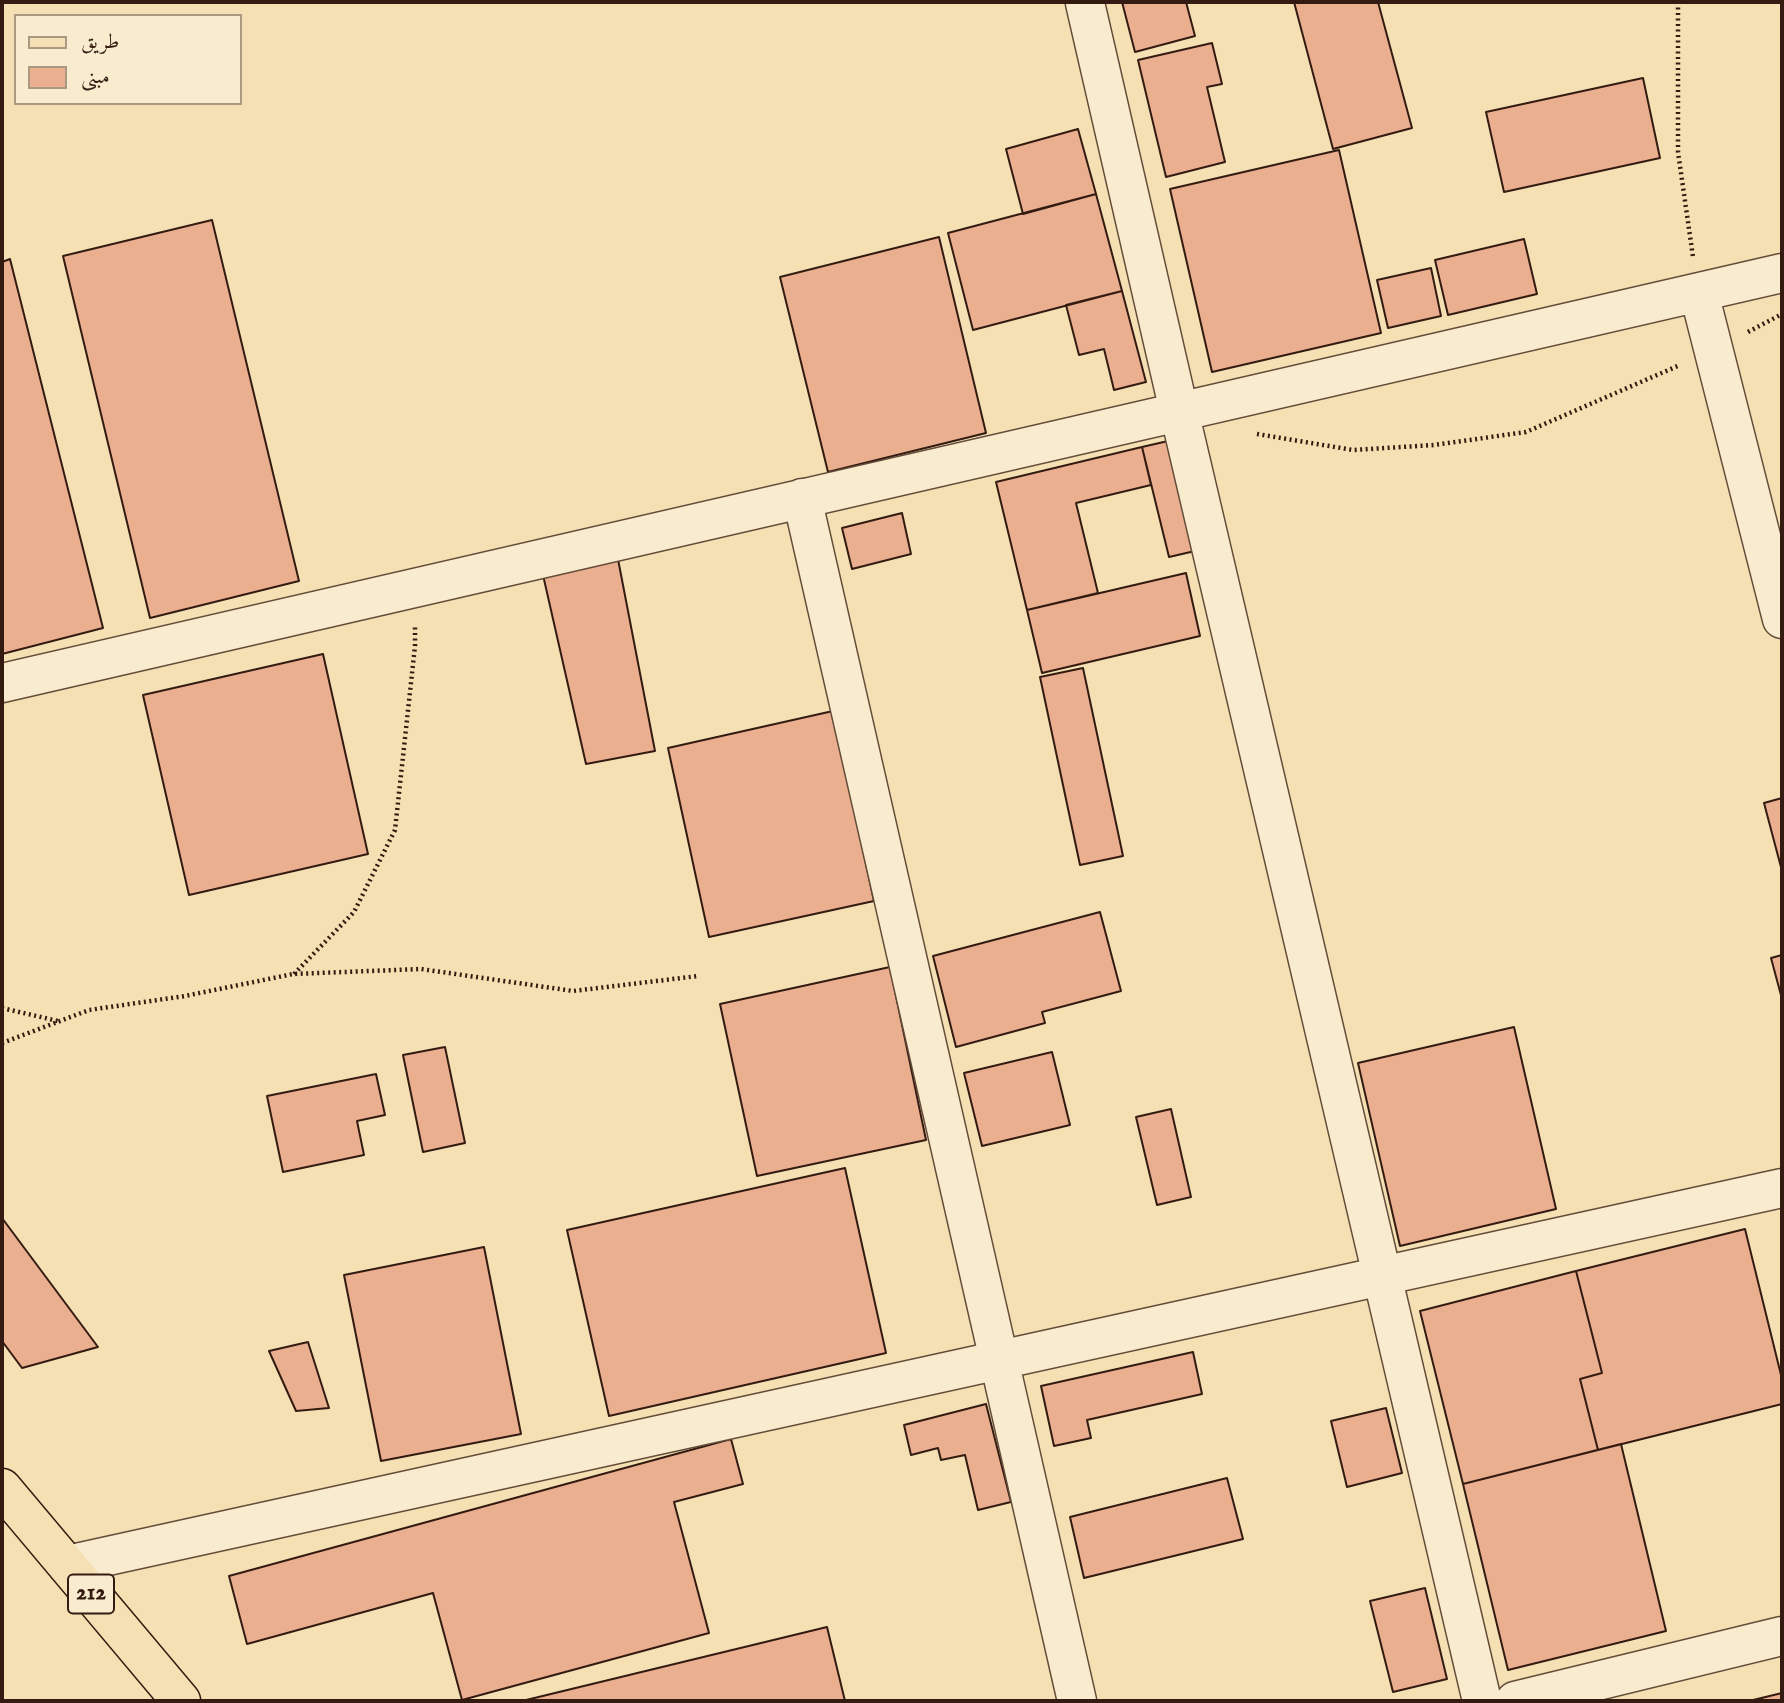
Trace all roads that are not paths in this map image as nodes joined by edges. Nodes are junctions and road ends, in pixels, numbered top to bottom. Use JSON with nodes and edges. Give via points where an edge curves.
{"nodes":[{"id":1,"x":1085,"y":3,"type":"edge"},
{"id":2,"x":1782,"y":273,"type":"edge"},
{"id":3,"x":1699,"y":293,"type":"junction"},
{"id":4,"x":1179,"y":411,"type":"junction"},
{"id":5,"x":802,"y":498,"type":"junction"},
{"id":6,"x":1782,"y":620,"type":"edge"},
{"id":7,"x":2,"y":683,"type":"edge"},
{"id":8,"x":1782,"y":1188,"type":"edge"},
{"id":9,"x":1383,"y":1277,"type":"junction"},
{"id":10,"x":1000,"y":1361,"type":"junction"},
{"id":11,"x":2,"y":1488,"type":"edge"},
{"id":12,"x":67,"y":1565,"type":"junction"},
{"id":13,"x":1782,"y":1636,"type":"edge"},
{"id":14,"x":181,"y":1701,"type":"edge"},
{"id":15,"x":1077,"y":1701,"type":"edge"},
{"id":16,"x":1482,"y":1701,"type":"edge"},
{"id":17,"x":1515,"y":1701,"type":"edge"}],
"edges":[{"from":1,"to":4,"type":"street"},
{"from":2,"to":3,"type":"street"},
{"from":3,"to":4,"type":"street"},
{"from":3,"to":6,"type":"street"},
{"from":4,"to":5,"type":"street"},
{"from":4,"to":9,"type":"street"},
{"from":5,"to":7,"type":"street"},
{"from":5,"to":10,"type":"street"},
{"from":8,"to":9,"type":"street"},
{"from":9,"to":10,"type":"street"},
{"from":9,"to":16,"type":"street"},
{"from":10,"to":12,"type":"street"},
{"from":10,"to":15,"type":"street"},
{"from":11,"to":12,"type":"main road","number":"212"},
{"from":12,"to":14,"type":"main road","number":"212"},
{"from":13,"to":17,"type":"street"}]}
